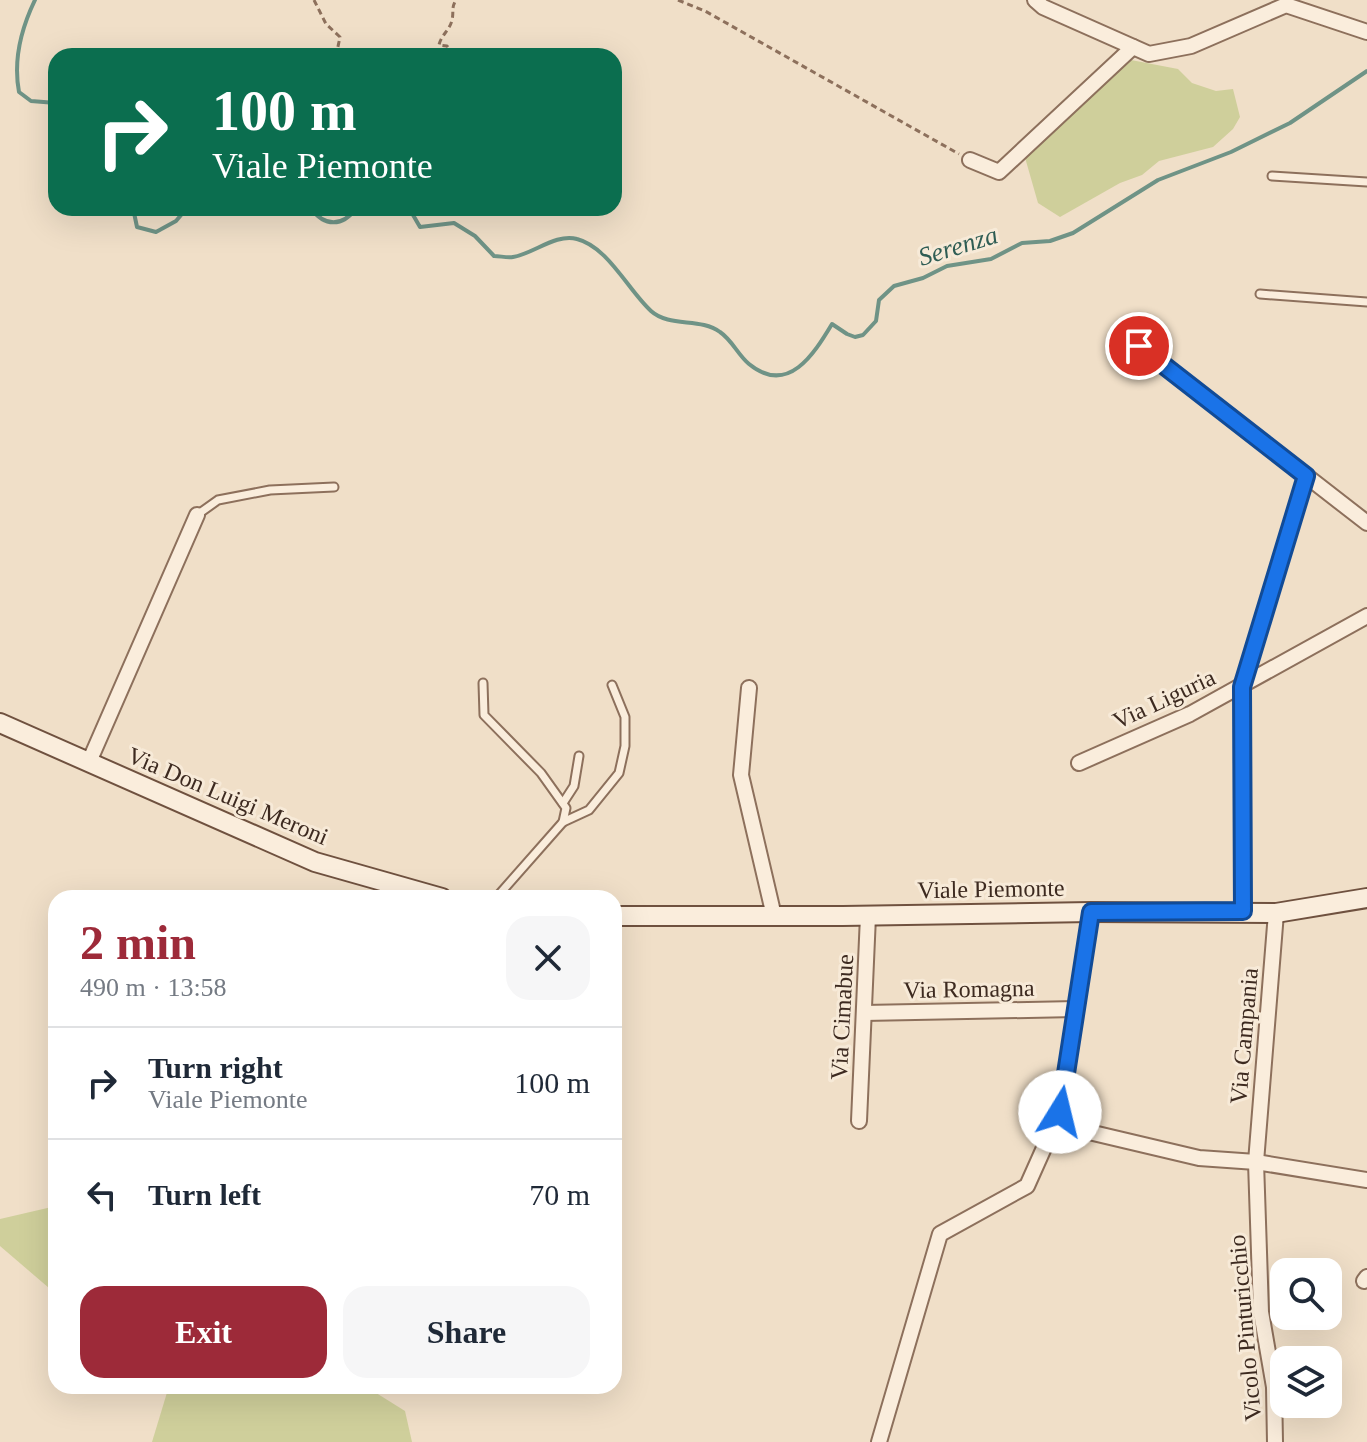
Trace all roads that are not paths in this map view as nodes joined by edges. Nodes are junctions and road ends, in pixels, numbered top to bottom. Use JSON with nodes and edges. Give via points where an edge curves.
{"nodes":[{"id":1,"x":1035,"y":0,"type":"edge"},
{"id":2,"x":1367,"y":32,"type":"edge"},
{"id":3,"x":1133,"y":47,"type":"junction"},
{"id":4,"x":970,"y":160,"type":"road end"},
{"id":5,"x":1272,"y":176,"type":"dead end"},
{"id":6,"x":1367,"y":182,"type":"edge"},
{"id":7,"x":1260,"y":294,"type":"dead end"},
{"id":8,"x":1367,"y":302,"type":"edge"},
{"id":9,"x":1139,"y":346,"type":"dead end"},
{"id":10,"x":1306,"y":476,"type":"junction"},
{"id":11,"x":334,"y":487,"type":"dead end"},
{"id":12,"x":197,"y":515,"type":"joint"},
{"id":13,"x":1367,"y":523,"type":"edge"},
{"id":14,"x":1367,"y":616,"type":"edge"},
{"id":15,"x":483,"y":683,"type":"dead end"},
{"id":16,"x":612,"y":685,"type":"dead end"},
{"id":17,"x":1242,"y":687,"type":"junction"},
{"id":18,"x":749,"y":688,"type":"dead end"},
{"id":19,"x":0,"y":723,"type":"edge"},
{"id":20,"x":579,"y":756,"type":"dead end"},
{"id":21,"x":89,"y":762,"type":"junction"},
{"id":22,"x":1079,"y":763,"type":"dead end"},
{"id":23,"x":563,"y":803,"type":"junction"},
{"id":24,"x":563,"y":822,"type":"junction"},
{"id":25,"x":414,"y":890,"type":"edge"},
{"id":26,"x":503,"y":890,"type":"edge"},
{"id":27,"x":1367,"y":898,"type":"edge"},
{"id":28,"x":1243,"y":911,"type":"junction"},
{"id":29,"x":1091,"y":912,"type":"junction"},
{"id":30,"x":1276,"y":913,"type":"junction"},
{"id":31,"x":622,"y":916,"type":"edge"},
{"id":32,"x":774,"y":916,"type":"junction"},
{"id":33,"x":868,"y":916,"type":"junction"},
{"id":34,"x":1076,"y":1009,"type":"junction"},
{"id":35,"x":864,"y":1013,"type":"junction"},
{"id":36,"x":1060,"y":1112,"type":"junction"},
{"id":37,"x":859,"y":1121,"type":"dead end"},
{"id":38,"x":1256,"y":1162,"type":"junction"},
{"id":39,"x":1367,"y":1180,"type":"edge"},
{"id":40,"x":879,"y":1442,"type":"edge"},
{"id":41,"x":1275,"y":1442,"type":"edge"}],
"edges":[{"from":1,"to":3,"type":"street"},
{"from":2,"to":3,"type":"street","via":[[1286,5],[1191,46],[1149,54]]},
{"from":3,"to":4,"type":"street","via":[[999,172]]},
{"from":5,"to":6,"type":"lane"},
{"from":7,"to":8,"type":"lane"},
{"from":9,"to":10,"type":"street"},
{"from":10,"to":13,"type":"street"},
{"from":10,"to":17,"type":"street","name":"Via Liguria"},
{"from":11,"to":12,"type":"lane","via":[[270,490],[218,500]]},
{"from":12,"to":21,"type":"street"},
{"from":14,"to":17,"type":"street"},
{"from":15,"to":23,"type":"lane","via":[[484,715]]},
{"from":16,"to":24,"type":"lane","via":[[625,717],[619,773],[589,810]]},
{"from":17,"to":22,"type":"street","name":"Via Liguria"},
{"from":17,"to":28,"type":"street"},
{"from":18,"to":32,"type":"street","via":[[741,775]]},
{"from":19,"to":21,"type":"street","name":"Via Don Luigi Meroni"},
{"from":20,"to":23,"type":"lane","via":[[574,786]]},
{"from":21,"to":25,"type":"street","name":"Via Don Luigi Meroni","via":[[315,862]]},
{"from":23,"to":24,"type":"lane"},
{"from":24,"to":26,"type":"lane"},
{"from":27,"to":30,"type":"street","name":"Viale Piemonte"},
{"from":28,"to":29,"type":"street","name":"Viale Piemonte"},
{"from":28,"to":30,"type":"street","name":"Viale Piemonte"},
{"from":29,"to":33,"type":"street","name":"Viale Piemonte"},
{"from":29,"to":34,"type":"street"},
{"from":30,"to":38,"type":"street","name":"Via Campania"},
{"from":31,"to":32,"type":"street","name":"Viale Piemonte"},
{"from":32,"to":33,"type":"street","name":"Viale Piemonte"},
{"from":33,"to":35,"type":"street","name":"Via Cimabue"},
{"from":34,"to":35,"type":"street","name":"Via Romagna"},
{"from":34,"to":36,"type":"street"},
{"from":35,"to":37,"type":"street","name":"Via Cimabue"},
{"from":36,"to":38,"type":"street","via":[[1072,1128],[1117,1140],[1199,1158]]},
{"from":36,"to":40,"type":"street","via":[[1027,1186],[940,1234]]},
{"from":38,"to":39,"type":"street"},
{"from":38,"to":41,"type":"street","name":"Vicolo Pinturicchio","via":[[1261,1312],[1274,1387]]}]}
